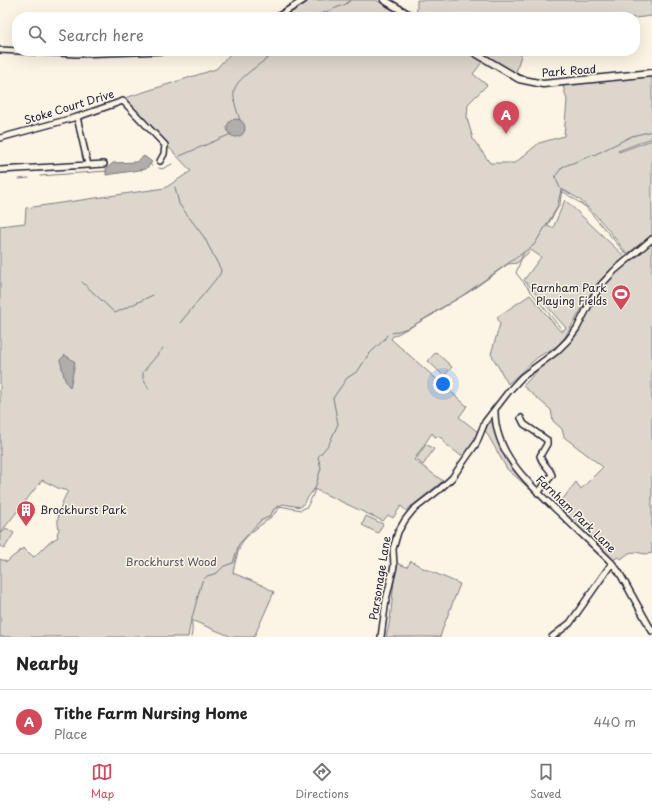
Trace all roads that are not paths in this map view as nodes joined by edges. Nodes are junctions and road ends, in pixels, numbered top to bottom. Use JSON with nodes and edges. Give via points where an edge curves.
{"nodes":[{"id":1,"x":304,"y":0,"type":"edge"},
{"id":2,"x":384,"y":0,"type":"edge"},
{"id":3,"x":286,"y":12,"type":"edge"},
{"id":4,"x":404,"y":12,"type":"edge"},
{"id":5,"x":0,"y":50,"type":"edge"},
{"id":6,"x":12,"y":51,"type":"edge"},
{"id":7,"x":480,"y":56,"type":"edge"},
{"id":8,"x":652,"y":73,"type":"edge"},
{"id":9,"x":77,"y":117,"type":"junction"},
{"id":10,"x":0,"y":138,"type":"edge"},
{"id":11,"x":163,"y":158,"type":"dead end"},
{"id":12,"x":104,"y":164,"type":"dead end"},
{"id":13,"x":88,"y":165,"type":"junction"},
{"id":14,"x":0,"y":170,"type":"edge"},
{"id":15,"x":652,"y":239,"type":"edge"},
{"id":16,"x":495,"y":409,"type":"junction"},
{"id":17,"x":521,"y":418,"type":"dead end"},
{"id":18,"x":538,"y":493,"type":"junction"},
{"id":19,"x":612,"y":563,"type":"junction"},
{"id":20,"x":652,"y":631,"type":"edge"},
{"id":21,"x":381,"y":637,"type":"edge"},
{"id":22,"x":552,"y":637,"type":"edge"}],
"edges":[{"from":1,"to":3,"type":"street"},
{"from":2,"to":4,"type":"main road"},
{"from":5,"to":6,"type":"street"},
{"from":7,"to":8,"type":"main road","name":"Park Road","via":[[519,79],[543,84]]},
{"from":9,"to":10,"type":"street","name":"Stoke Court Drive"},
{"from":9,"to":11,"type":"street","name":"Stoke Court Drive","via":[[123,101],[165,145]]},
{"from":9,"to":13,"type":"street"},
{"from":12,"to":13,"type":"street"},
{"from":13,"to":14,"type":"street"},
{"from":15,"to":16,"type":"street","name":"Parsonage Lane","via":[[601,285],[568,340],[522,378]]},
{"from":16,"to":18,"type":"street","name":"Farnham Park Lane","via":[[500,439],[521,475]]},
{"from":16,"to":21,"type":"street","name":"Parsonage Lane","via":[[485,422],[476,444],[452,478],[413,510],[398,532],[393,550],[394,566]]},
{"from":17,"to":18,"type":"street","via":[[522,425],[547,440],[540,456],[552,475]]},
{"from":18,"to":19,"type":"street","name":"Farnham Park Lane"},
{"from":19,"to":20,"type":"street","name":"Farnham Park Lane"},
{"from":19,"to":22,"type":"street","via":[[570,623]]}]}
